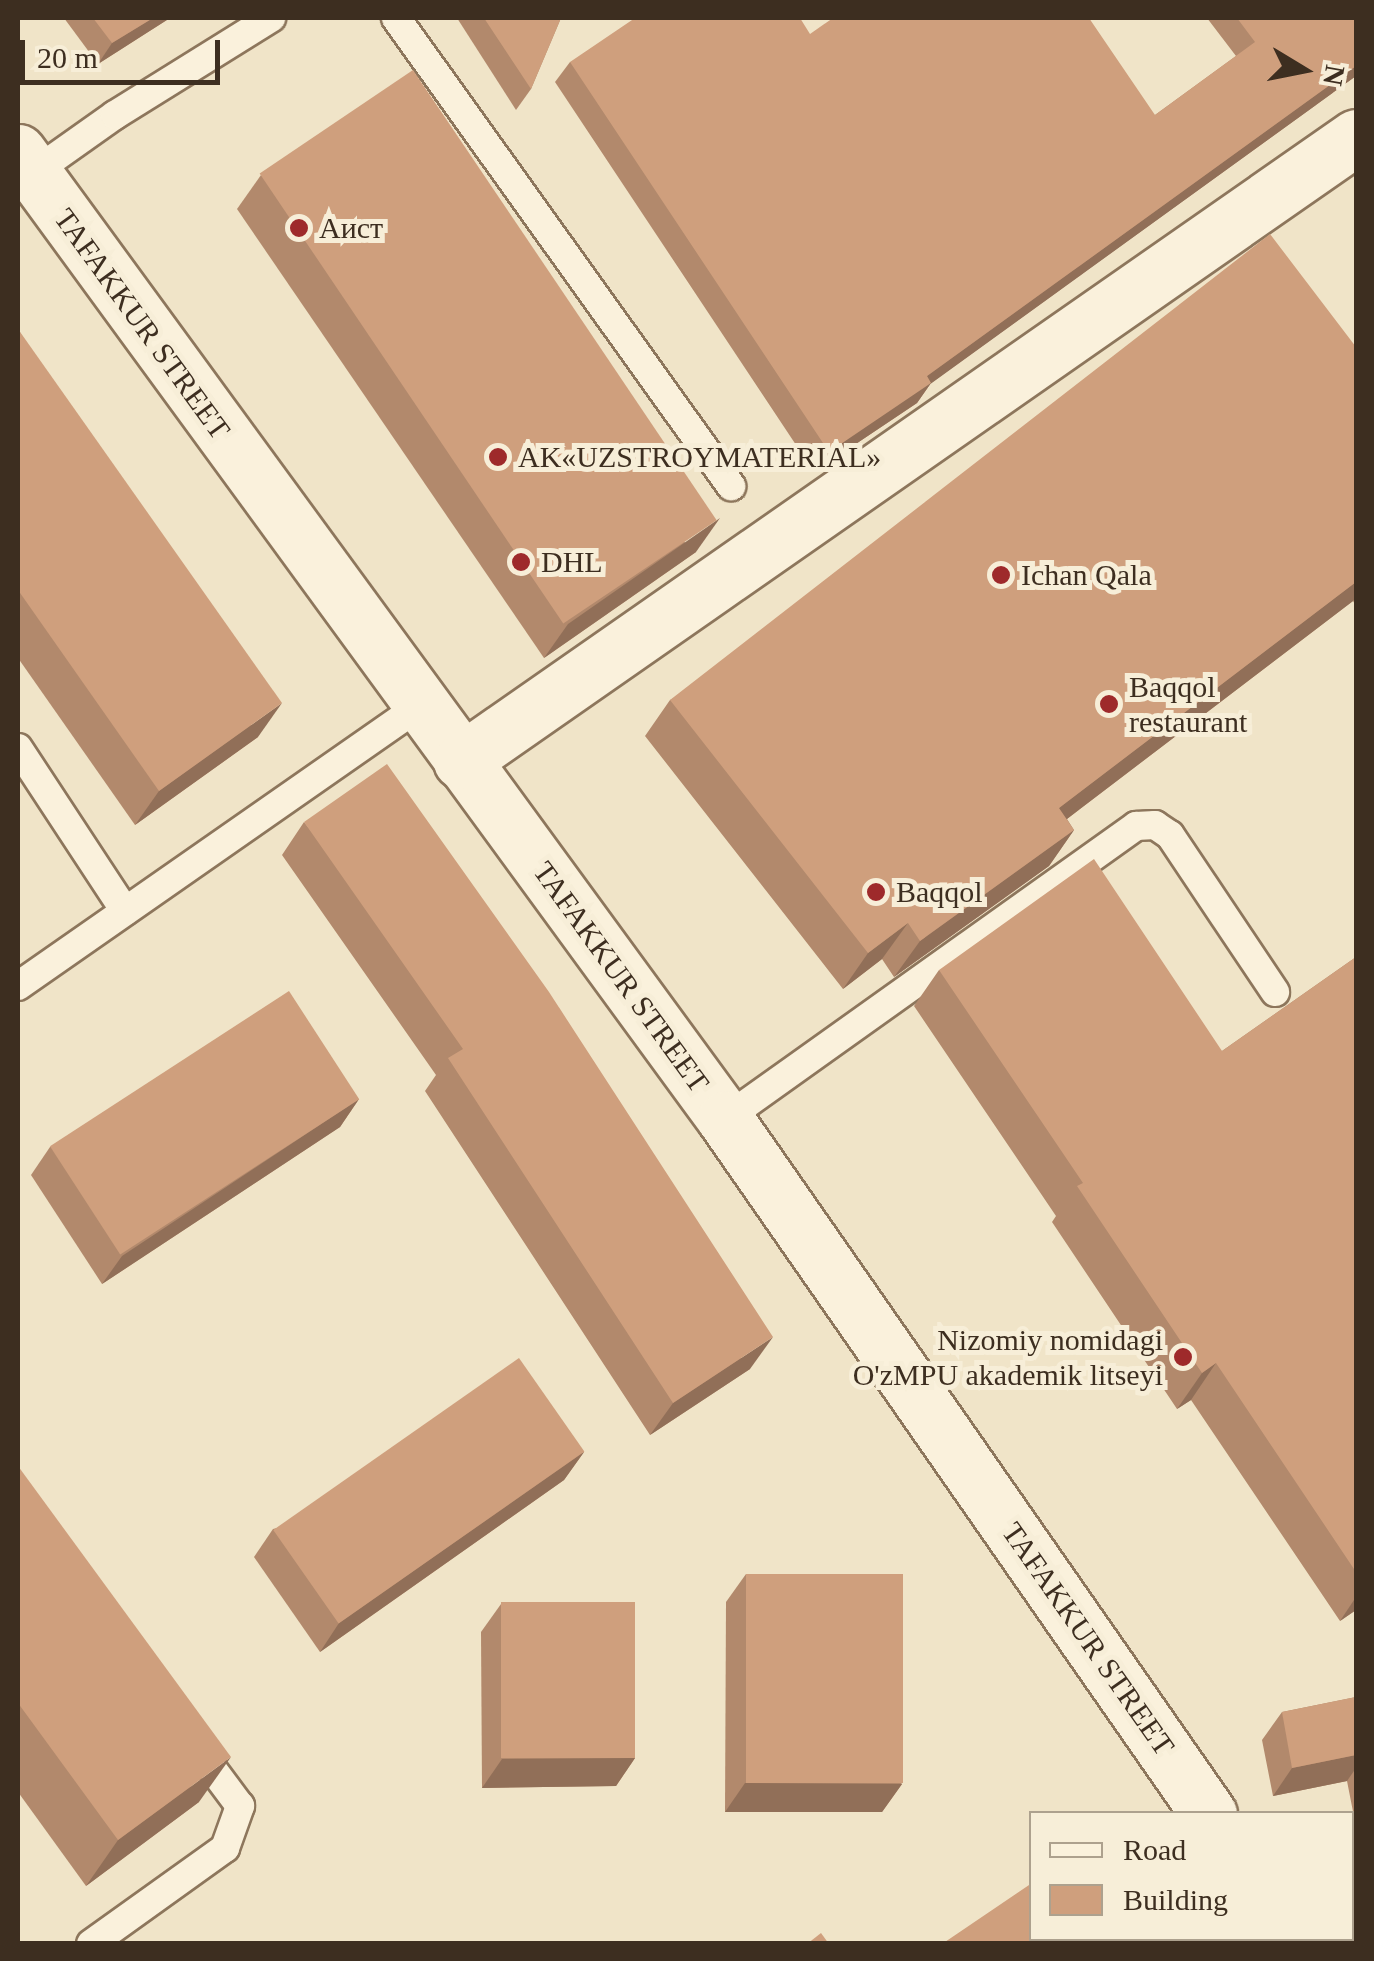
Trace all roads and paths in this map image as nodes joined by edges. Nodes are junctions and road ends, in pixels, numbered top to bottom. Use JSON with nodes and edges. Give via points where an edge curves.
{"nodes":[{"id":1,"x":271,"y":18,"type":"edge"},
{"id":2,"x":396,"y":18,"type":"edge"},
{"id":3,"x":1356,"y":137,"type":"edge"},
{"id":4,"x":25,"y":163,"type":"edge"},
{"id":5,"x":731,"y":486,"type":"dead end"},
{"id":6,"x":420,"y":706,"type":"junction"},
{"id":7,"x":18,"y":748,"type":"edge"},
{"id":8,"x":461,"y":761,"type":"junction"},
{"id":9,"x":124,"y":912,"type":"junction"},
{"id":10,"x":18,"y":986,"type":"edge"},
{"id":11,"x":1275,"y":992,"type":"dead end"},
{"id":12,"x":725,"y":1119,"type":"junction"},
{"id":13,"x":182,"y":1727,"type":"edge"},
{"id":14,"x":1207,"y":1811,"type":"edge"},
{"id":15,"x":90,"y":1944,"type":"edge"}],
"edges":[{"from":1,"to":4,"type":"lane"},
{"from":2,"to":5,"type":"lane"},
{"from":3,"to":8,"type":"street"},
{"from":4,"to":6,"type":"street","name":"TAFAKKUR STREET"},
{"from":6,"to":8,"type":"street","name":"TAFAKKUR STREET"},
{"from":6,"to":9,"type":"lane"},
{"from":7,"to":9,"type":"lane"},
{"from":8,"to":12,"type":"street","name":"TAFAKKUR STREET"},
{"from":9,"to":10,"type":"lane"},
{"from":11,"to":12,"type":"lane","via":[[1170,835],[1136,826]]},
{"from":12,"to":14,"type":"street","name":"TAFAKKUR STREET"},
{"from":13,"to":15,"type":"lane","via":[[240,1806],[225,1848]]}]}
